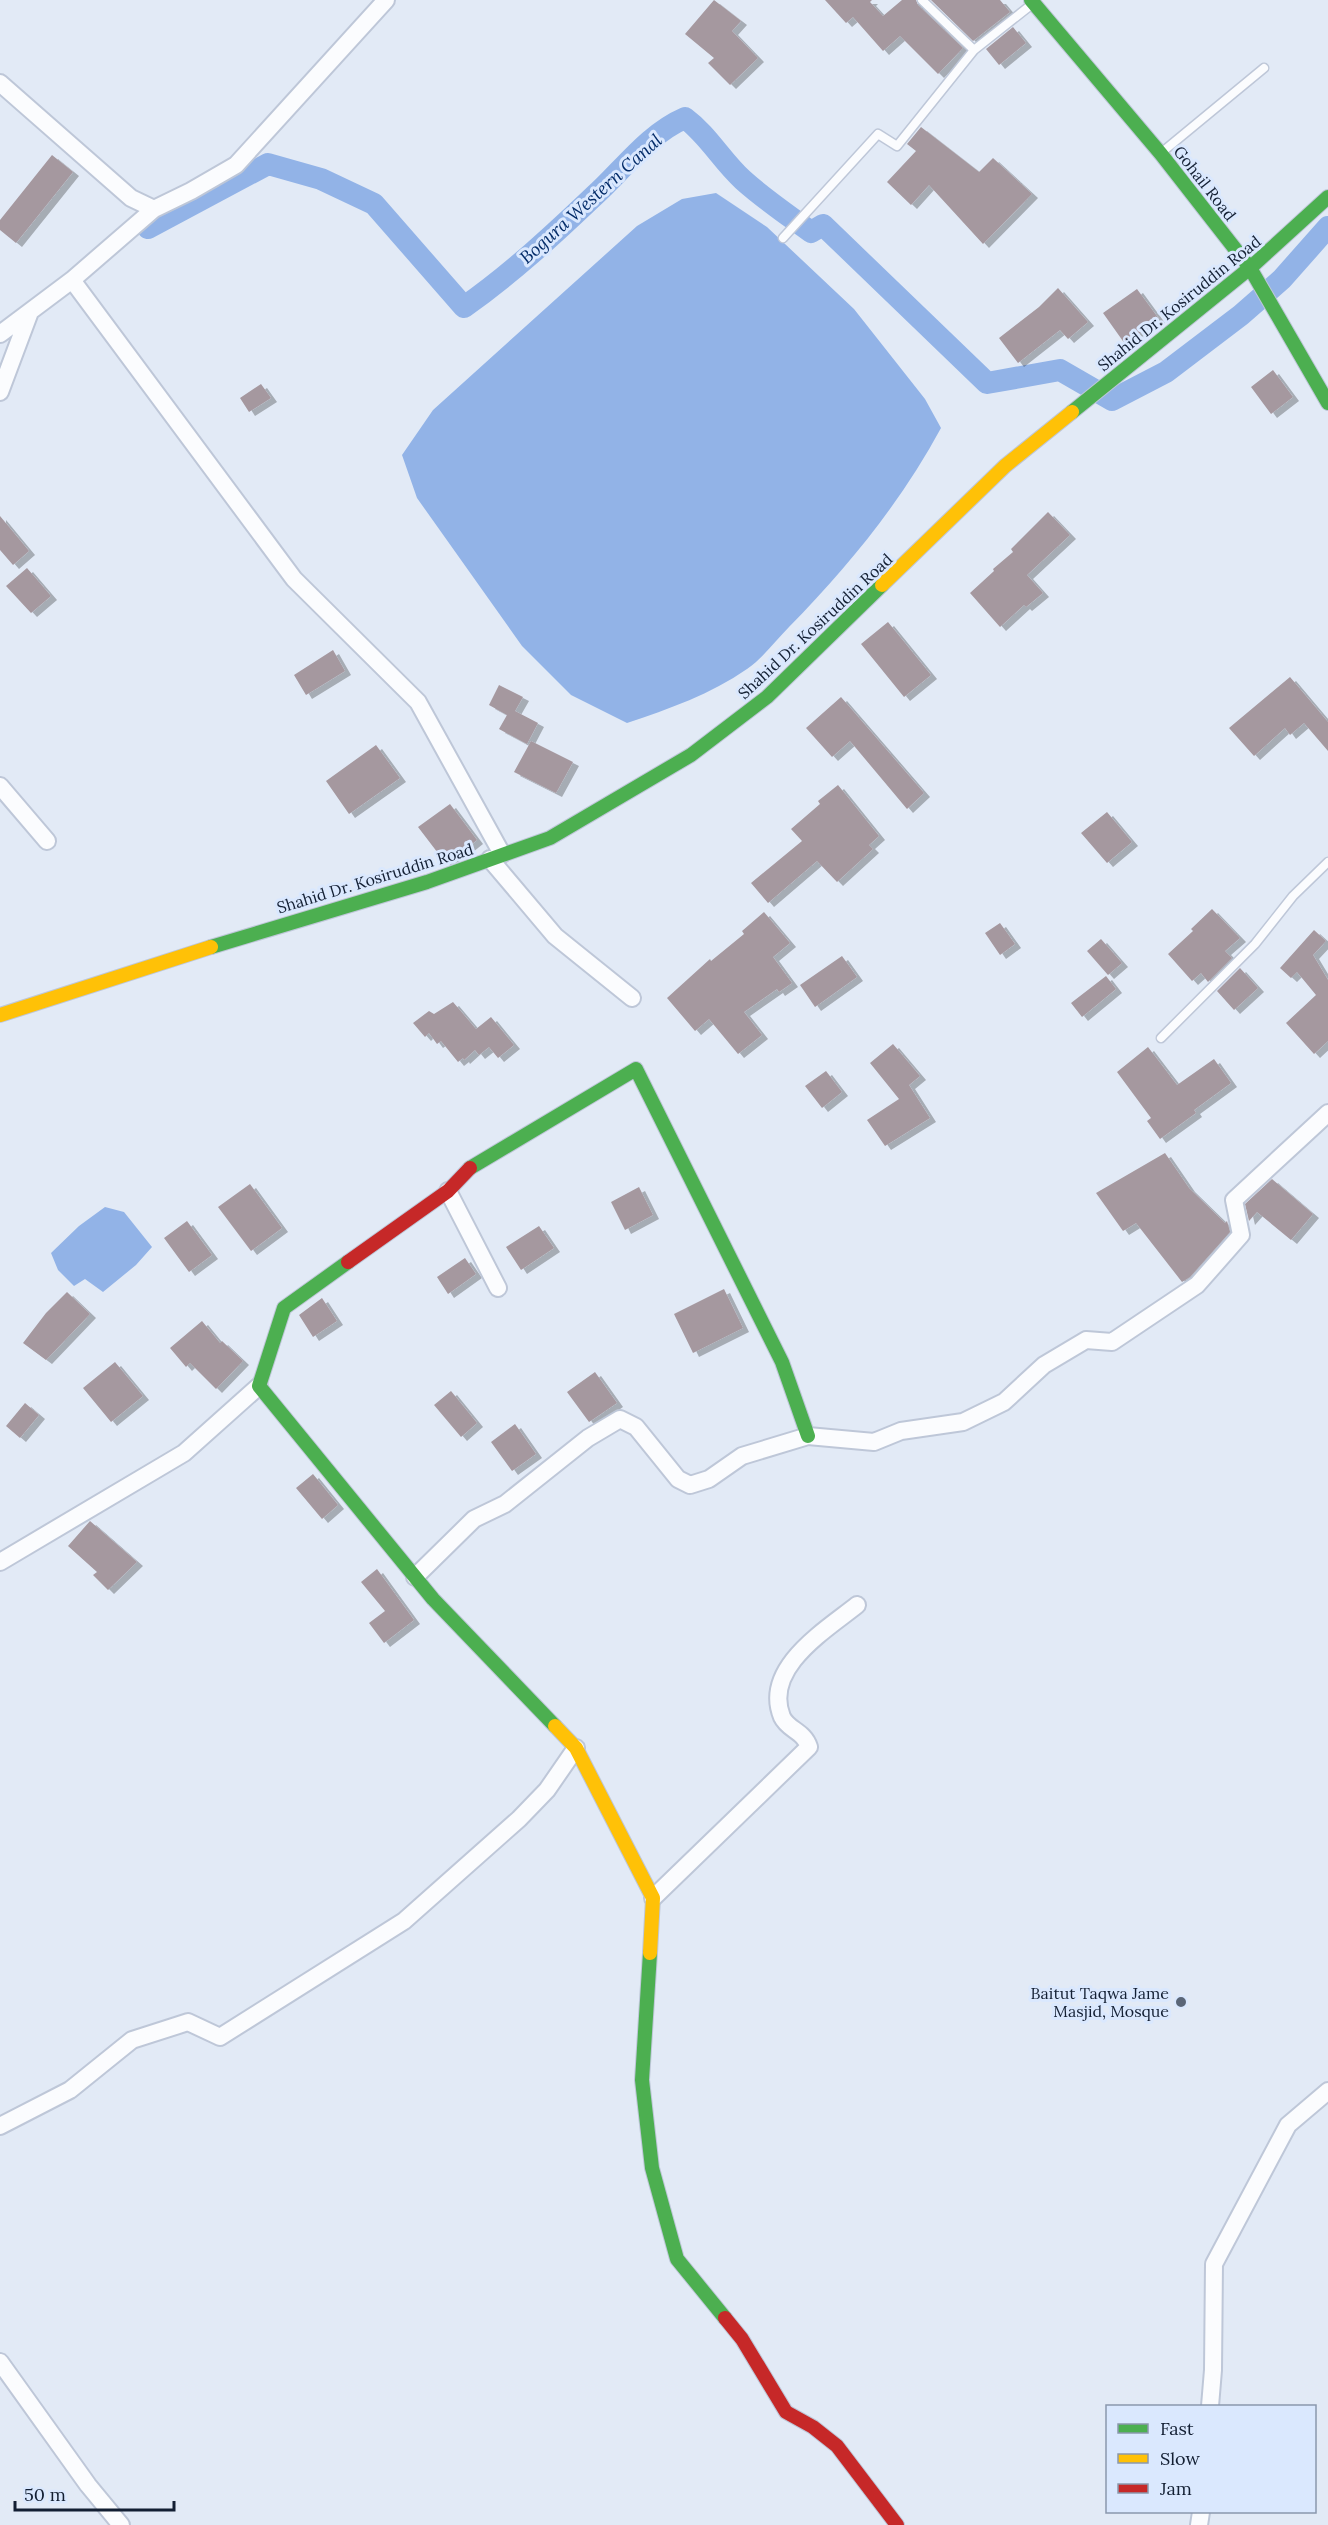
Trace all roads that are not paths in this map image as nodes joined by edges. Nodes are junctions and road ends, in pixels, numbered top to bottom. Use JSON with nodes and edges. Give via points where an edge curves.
{"nodes":[{"id":1,"x":386,"y":0,"type":"edge"},
{"id":2,"x":922,"y":0,"type":"edge"},
{"id":3,"x":1032,"y":1,"type":"edge"},
{"id":4,"x":974,"y":50,"type":"junction"},
{"id":5,"x":1264,"y":68,"type":"dead end"},
{"id":6,"x":0,"y":83,"type":"edge"},
{"id":7,"x":1161,"y":154,"type":"junction"},
{"id":8,"x":1328,"y":196,"type":"edge"},
{"id":9,"x":154,"y":209,"type":"junction"},
{"id":10,"x":783,"y":238,"type":"dead end"},
{"id":11,"x":1254,"y":274,"type":"junction"},
{"id":12,"x":72,"y":280,"type":"junction"},
{"id":13,"x":30,"y":312,"type":"junction"},
{"id":14,"x":0,"y":334,"type":"edge"},
{"id":15,"x":0,"y":392,"type":"edge"},
{"id":16,"x":1328,"y":403,"type":"edge"},
{"id":17,"x":0,"y":786,"type":"edge"},
{"id":18,"x":47,"y":841,"type":"dead end"},
{"id":19,"x":496,"y":856,"type":"junction"},
{"id":20,"x":1328,"y":862,"type":"edge"},
{"id":21,"x":632,"y":998,"type":"dead end"},
{"id":22,"x":0,"y":1015,"type":"edge"},
{"id":23,"x":1161,"y":1038,"type":"dead end"},
{"id":24,"x":1328,"y":1113,"type":"edge"},
{"id":25,"x":447,"y":1191,"type":"junction"},
{"id":26,"x":498,"y":1288,"type":"dead end"},
{"id":27,"x":259,"y":1386,"type":"junction"},
{"id":28,"x":808,"y":1436,"type":"junction"},
{"id":29,"x":0,"y":1562,"type":"edge"},
{"id":30,"x":415,"y":1577,"type":"junction"},
{"id":31,"x":857,"y":1605,"type":"dead end"},
{"id":32,"x":576,"y":1748,"type":"junction"},
{"id":33,"x":653,"y":1898,"type":"junction"},
{"id":34,"x":1328,"y":2091,"type":"edge"},
{"id":35,"x":0,"y":2127,"type":"edge"},
{"id":36,"x":0,"y":2362,"type":"edge"},
{"id":37,"x":1210,"y":2405,"type":"edge"},
{"id":38,"x":122,"y":2525,"type":"edge"},
{"id":39,"x":897,"y":2525,"type":"edge"}],
"edges":[{"from":1,"to":9,"type":"street","via":[[236,165]]},
{"from":2,"to":4,"type":"lane"},
{"from":3,"to":4,"type":"lane"},
{"from":3,"to":7,"type":"street","name":"Gohail Road"},
{"from":4,"to":10,"type":"lane","via":[[897,146],[878,134]]},
{"from":5,"to":7,"type":"lane"},
{"from":6,"to":9,"type":"street","via":[[131,198]]},
{"from":7,"to":11,"type":"street","name":"Gohail Road"},
{"from":8,"to":11,"type":"street","name":"Shahid Dr. Kosiruddin Road"},
{"from":9,"to":12,"type":"street"},
{"from":11,"to":16,"type":"street","name":"Gohail Road"},
{"from":11,"to":19,"type":"street","name":"Shahid Dr. Kosiruddin Road","via":[[1041,435],[767,697],[691,756],[550,838]]},
{"from":12,"to":13,"type":"street"},
{"from":12,"to":19,"type":"street","via":[[294,579],[418,702]]},
{"from":13,"to":14,"type":"street"},
{"from":13,"to":15,"type":"street"},
{"from":17,"to":18,"type":"street"},
{"from":19,"to":21,"type":"street","via":[[555,936]]},
{"from":19,"to":22,"type":"street","name":"Shahid Dr. Kosiruddin Road","via":[[427,882]]},
{"from":20,"to":23,"type":"lane","via":[[1293,896],[1255,944]]},
{"from":24,"to":28,"type":"street","via":[[1234,1200],[1241,1235],[1197,1285],[1112,1342],[1086,1340],[1044,1365],[1004,1402],[963,1422],[901,1431],[874,1442]]},
{"from":25,"to":26,"type":"street"},
{"from":25,"to":27,"type":"street","via":[[284,1308]]},
{"from":25,"to":28,"type":"street","via":[[471,1167],[636,1069],[782,1362]]},
{"from":27,"to":29,"type":"street","via":[[184,1453]]},
{"from":27,"to":30,"type":"street"},
{"from":28,"to":30,"type":"street","via":[[742,1456],[709,1479],[690,1485],[678,1479],[636,1427],[620,1419],[588,1438],[504,1504],[474,1520]]},
{"from":30,"to":32,"type":"street"},
{"from":31,"to":33,"type":"street","via":[[795,1656],[781,1681],[780,1710],[784,1720],[806,1738],[809,1747]]},
{"from":32,"to":33,"type":"street"},
{"from":32,"to":35,"type":"street","via":[[547,1790],[519,1819],[404,1921],[220,2037],[188,2022],[132,2040],[70,2090]]},
{"from":33,"to":39,"type":"street","via":[[642,2080],[652,2168],[677,2259],[742,2339],[786,2412],[837,2446]]},
{"from":34,"to":37,"type":"street","via":[[1288,2125],[1214,2264]]},
{"from":36,"to":38,"type":"street","via":[[88,2486]]}]}
